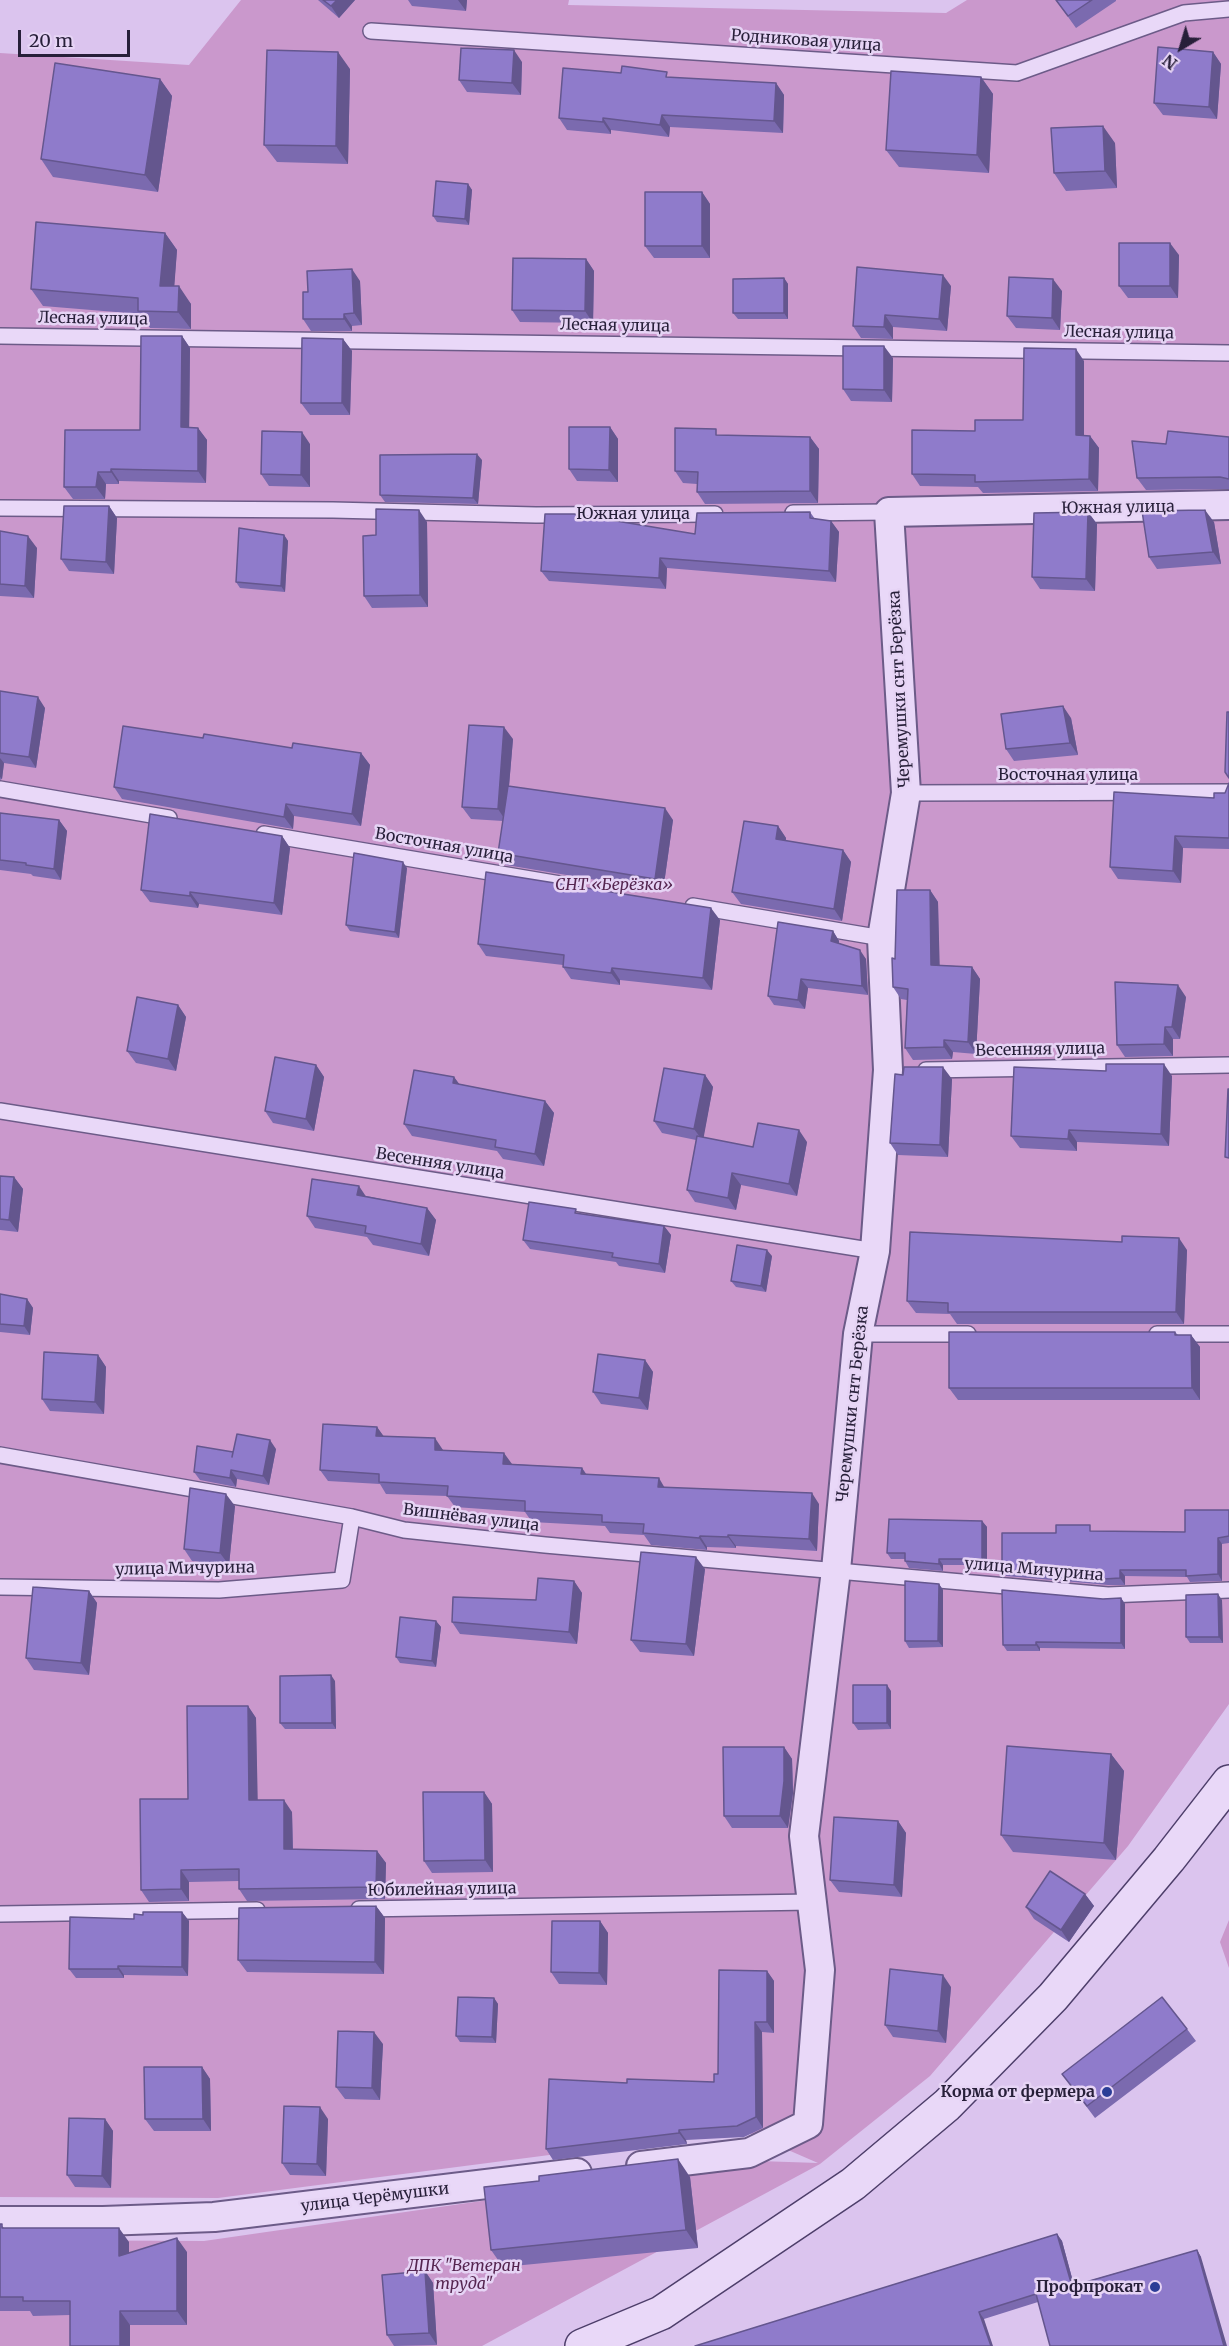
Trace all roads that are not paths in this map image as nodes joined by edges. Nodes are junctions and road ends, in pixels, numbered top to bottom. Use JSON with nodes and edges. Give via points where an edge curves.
{"nodes":[{"id":1,"x":1229,"y":9,"type":"edge"},
{"id":2,"x":371,"y":31,"type":"dead end"},
{"id":3,"x":0,"y":336,"type":"edge"},
{"id":4,"x":1229,"y":353,"type":"edge"},
{"id":5,"x":1229,"y":505,"type":"edge"},
{"id":6,"x":0,"y":508,"type":"edge"},
{"id":7,"x":889,"y":512,"type":"junction"},
{"id":8,"x":736,"y":513,"type":"edge"},
{"id":9,"x":783,"y":513,"type":"edge"},
{"id":10,"x":0,"y":789,"type":"edge"},
{"id":11,"x":1229,"y":792,"type":"edge"},
{"id":12,"x":906,"y":793,"type":"junction"},
{"id":13,"x":188,"y":821,"type":"edge"},
{"id":14,"x":247,"y":831,"type":"edge"},
{"id":15,"x":588,"y":889,"type":"edge"},
{"id":16,"x":682,"y":904,"type":"edge"},
{"id":17,"x":882,"y":938,"type":"junction"},
{"id":18,"x":1229,"y":1065,"type":"edge"},
{"id":19,"x":900,"y":1070,"type":"junction"},
{"id":20,"x":0,"y":1111,"type":"edge"},
{"id":21,"x":875,"y":1251,"type":"junction"},
{"id":22,"x":858,"y":1334,"type":"junction"},
{"id":23,"x":978,"y":1334,"type":"edge"},
{"id":24,"x":1145,"y":1334,"type":"edge"},
{"id":25,"x":1229,"y":1334,"type":"edge"},
{"id":26,"x":0,"y":1455,"type":"edge"},
{"id":27,"x":352,"y":1517,"type":"junction"},
{"id":28,"x":836,"y":1570,"type":"junction"},
{"id":29,"x":0,"y":1587,"type":"edge"},
{"id":30,"x":1229,"y":1590,"type":"edge"},
{"id":31,"x":1229,"y":1782,"type":"edge"},
{"id":32,"x":812,"y":1902,"type":"junction"},
{"id":33,"x":346,"y":1909,"type":"edge"},
{"id":34,"x":275,"y":1910,"type":"edge"},
{"id":35,"x":0,"y":1914,"type":"edge"},
{"id":36,"x":749,"y":2153,"type":"joint"},
{"id":37,"x":0,"y":2220,"type":"edge"},
{"id":38,"x":582,"y":2346,"type":"edge"}],
"edges":[{"from":1,"to":2,"type":"lane","name":"Родниковая улица","via":[[1184,13],[1017,73]]},
{"from":3,"to":4,"type":"lane","name":"Лесная улица"},
{"from":5,"to":7,"type":"street","name":"Южная улица"},
{"from":6,"to":8,"type":"lane","name":"Южная улица","via":[[536,515]]},
{"from":7,"to":9,"type":"lane","name":"Южная улица"},
{"from":7,"to":12,"type":"street","name":"Черемушки снт Берёзка"},
{"from":10,"to":13,"type":"lane"},
{"from":11,"to":12,"type":"lane","name":"Восточная улица"},
{"from":12,"to":17,"type":"street","name":"Черемушки снт Берёзка"},
{"from":14,"to":15,"type":"lane","name":"Восточная улица"},
{"from":16,"to":17,"type":"lane"},
{"from":17,"to":19,"type":"street","name":"Черемушки снт Берёзка"},
{"from":18,"to":19,"type":"lane","name":"Весенняя улица"},
{"from":19,"to":21,"type":"street","name":"Черемушки снт Берёзка"},
{"from":20,"to":21,"type":"lane","name":"Весенняя улица"},
{"from":21,"to":22,"type":"street","name":"Черемушки снт Берёзка"},
{"from":22,"to":23,"type":"lane"},
{"from":22,"to":28,"type":"street","name":"Черемушки снт Берёзка"},
{"from":24,"to":25,"type":"lane"},
{"from":26,"to":27,"type":"lane","name":"Вишнёвая улица"},
{"from":27,"to":28,"type":"lane","name":"Вишнёвая улица","via":[[416,1532]]},
{"from":27,"to":29,"type":"lane","name":"улица Мичурина","via":[[342,1580],[219,1590]]},
{"from":28,"to":30,"type":"lane","name":"улица Мичурина","via":[[1108,1595]]},
{"from":28,"to":32,"type":"street","name":"Черемушки снт Берёзка","via":[[804,1836]]},
{"from":31,"to":38,"type":"street","via":[[1053,1996],[947,2105],[853,2184],[661,2313]]},
{"from":32,"to":33,"type":"lane","name":"Юбилейная улица"},
{"from":32,"to":36,"type":"street","name":"Черемушки снт Берёзка","via":[[820,1970],[808,2124]]},
{"from":34,"to":35,"type":"lane"},
{"from":36,"to":37,"type":"street","name":"улица Черёмушки","via":[[214,2217]]}]}
